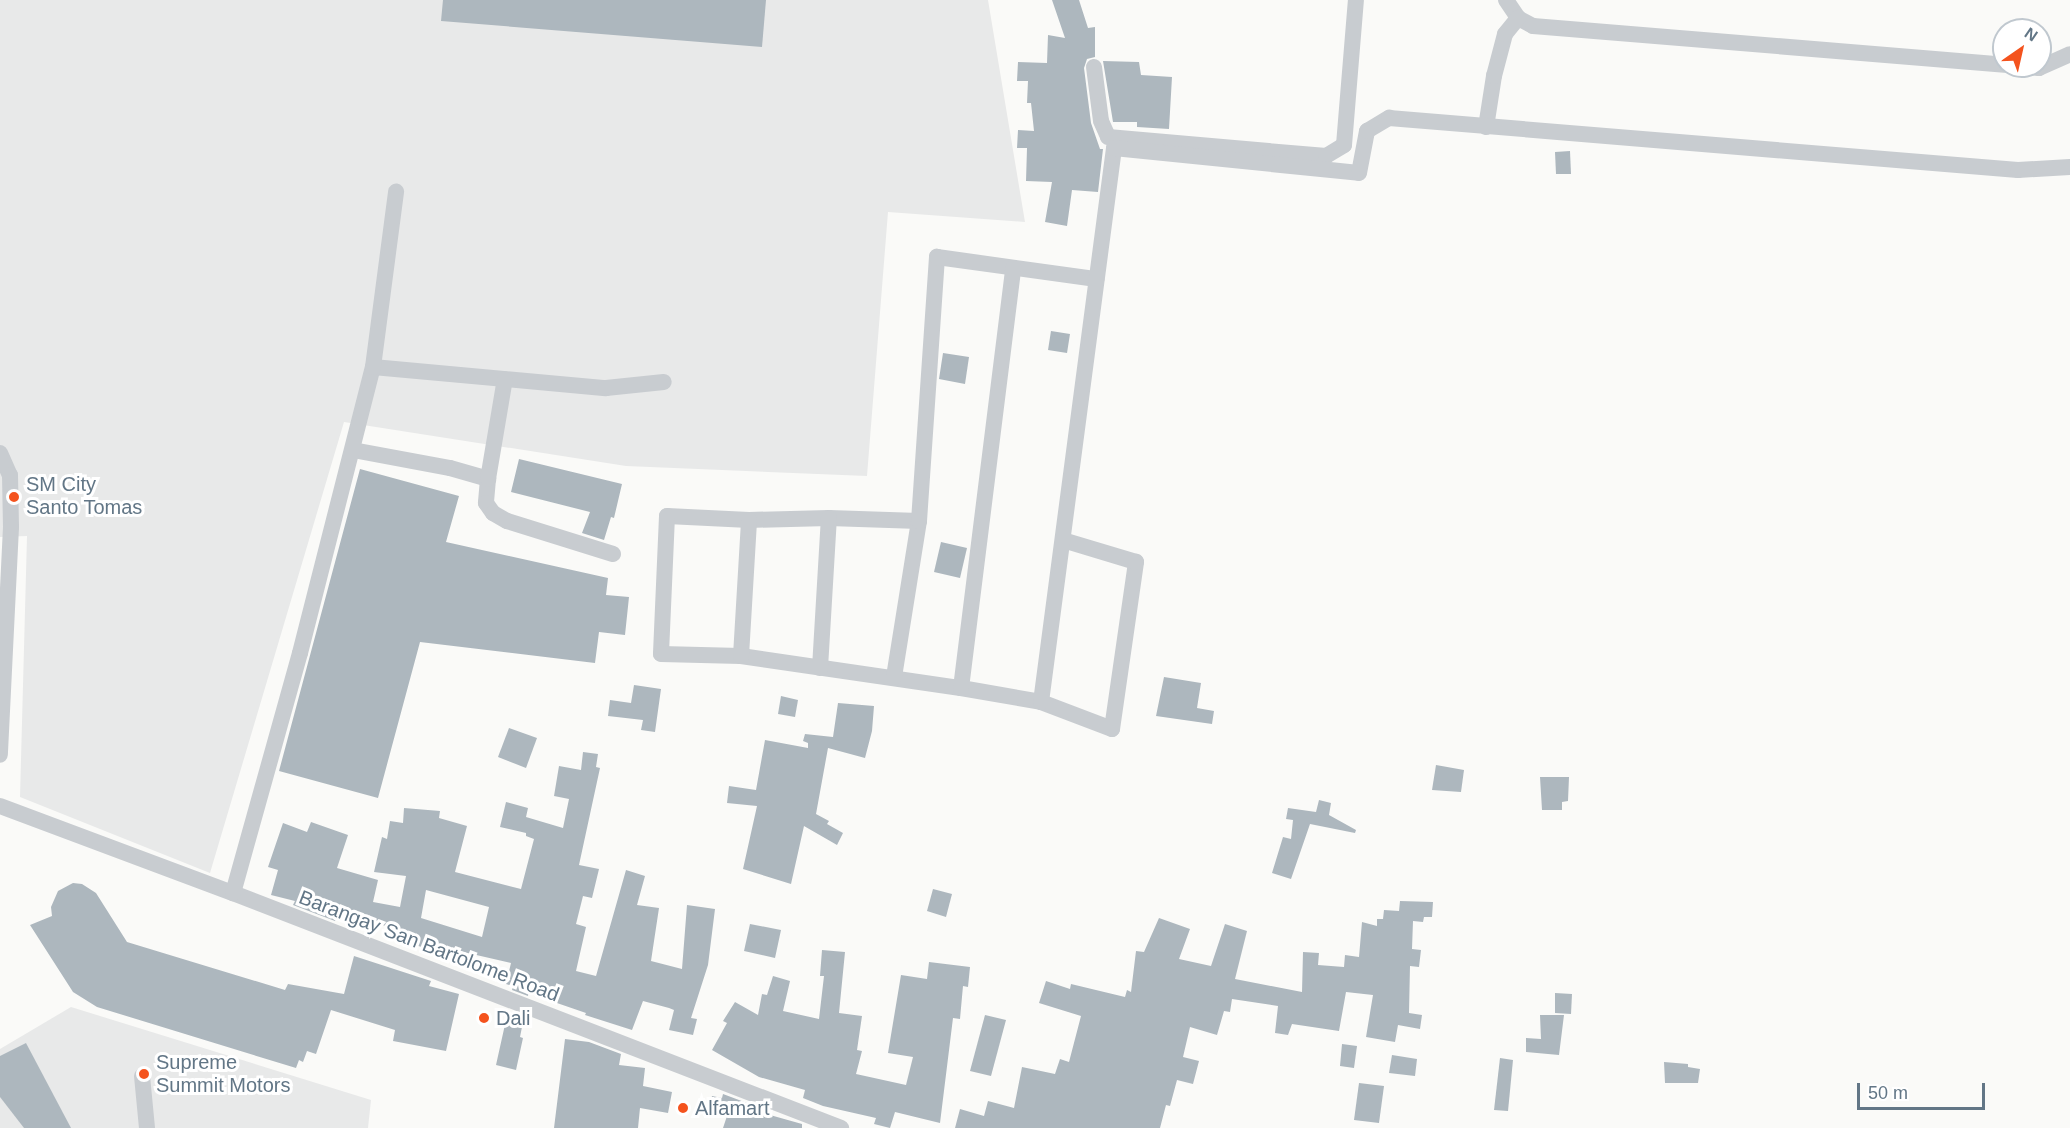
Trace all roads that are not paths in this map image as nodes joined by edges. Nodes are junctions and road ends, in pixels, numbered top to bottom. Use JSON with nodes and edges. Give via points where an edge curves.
{"nodes":[{"id":1,"x":1356,"y":0,"type":"edge"},
{"id":2,"x":1506,"y":0,"type":"edge"},
{"id":3,"x":1518,"y":18,"type":"junction"},
{"id":4,"x":2070,"y":54,"type":"edge"},
{"id":5,"x":2052,"y":62,"type":"edge"},
{"id":6,"x":1992,"y":64,"type":"edge"},
{"id":7,"x":1094,"y":67,"type":"dead end"},
{"id":8,"x":1486,"y":127,"type":"junction"},
{"id":9,"x":2070,"y":166,"type":"edge"},
{"id":10,"x":396,"y":192,"type":"dead end"},
{"id":11,"x":1013,"y":268,"type":"junction"},
{"id":12,"x":1096,"y":279,"type":"junction"},
{"id":13,"x":373,"y":368,"type":"junction"},
{"id":14,"x":505,"y":379,"type":"junction"},
{"id":15,"x":664,"y":382,"type":"dead end"},
{"id":16,"x":353,"y":450,"type":"junction"},
{"id":17,"x":0,"y":453,"type":"edge"},
{"id":18,"x":488,"y":479,"type":"junction"},
{"id":19,"x":829,"y":519,"type":"junction"},
{"id":20,"x":750,"y":520,"type":"junction"},
{"id":21,"x":919,"y":521,"type":"junction"},
{"id":22,"x":5,"y":527,"type":"edge"},
{"id":23,"x":1063,"y":540,"type":"junction"},
{"id":24,"x":613,"y":554,"type":"dead end"},
{"id":25,"x":741,"y":656,"type":"junction"},
{"id":26,"x":820,"y":668,"type":"junction"},
{"id":27,"x":894,"y":677,"type":"junction"},
{"id":28,"x":962,"y":688,"type":"junction"},
{"id":29,"x":1041,"y":702,"type":"junction"},
{"id":30,"x":0,"y":755,"type":"edge"},
{"id":31,"x":0,"y":806,"type":"edge"},
{"id":32,"x":233,"y":893,"type":"junction"},
{"id":33,"x":142,"y":1076,"type":"dead end"},
{"id":34,"x":147,"y":1128,"type":"edge"},
{"id":35,"x":841,"y":1128,"type":"edge"}],
"edges":[{"from":1,"to":7,"type":"street","via":[[1344,145],[1326,156],[1108,137],[1101,121]]},
{"from":2,"to":3,"type":"street"},
{"from":3,"to":6,"type":"street","via":[[1533,26]]},
{"from":3,"to":8,"type":"street","via":[[1505,34]]},
{"from":4,"to":5,"type":"street"},
{"from":8,"to":9,"type":"street","via":[[2018,170]]},
{"from":8,"to":12,"type":"street","via":[[1389,118],[1366,132],[1359,172],[1114,148]]},
{"from":10,"to":13,"type":"street"},
{"from":11,"to":12,"type":"street"},
{"from":11,"to":21,"type":"street","via":[[937,257]]},
{"from":11,"to":28,"type":"street"},
{"from":12,"to":23,"type":"street"},
{"from":13,"to":14,"type":"street"},
{"from":13,"to":16,"type":"street"},
{"from":14,"to":15,"type":"street","via":[[606,388]]},
{"from":14,"to":18,"type":"street"},
{"from":16,"to":18,"type":"street"},
{"from":16,"to":32,"type":"street"},
{"from":17,"to":22,"type":"street","via":[[10,475]]},
{"from":18,"to":24,"type":"street","via":[[486,503],[493,513],[507,521]]},
{"from":19,"to":20,"type":"street"},
{"from":19,"to":21,"type":"street"},
{"from":19,"to":26,"type":"street"},
{"from":20,"to":25,"type":"street"},
{"from":20,"to":25,"type":"street","via":[[668,516],[662,654]]},
{"from":21,"to":27,"type":"street"},
{"from":22,"to":30,"type":"street"},
{"from":23,"to":29,"type":"street"},
{"from":23,"to":29,"type":"street","via":[[1136,562],[1113,729]]},
{"from":25,"to":26,"type":"street"},
{"from":26,"to":27,"type":"street"},
{"from":27,"to":28,"type":"street"},
{"from":28,"to":29,"type":"street"},
{"from":31,"to":32,"type":"street","name":"Barangay San Bartolome Road"},
{"from":32,"to":35,"type":"street","name":"Barangay San Bartolome Road"},
{"from":33,"to":34,"type":"street"}]}
